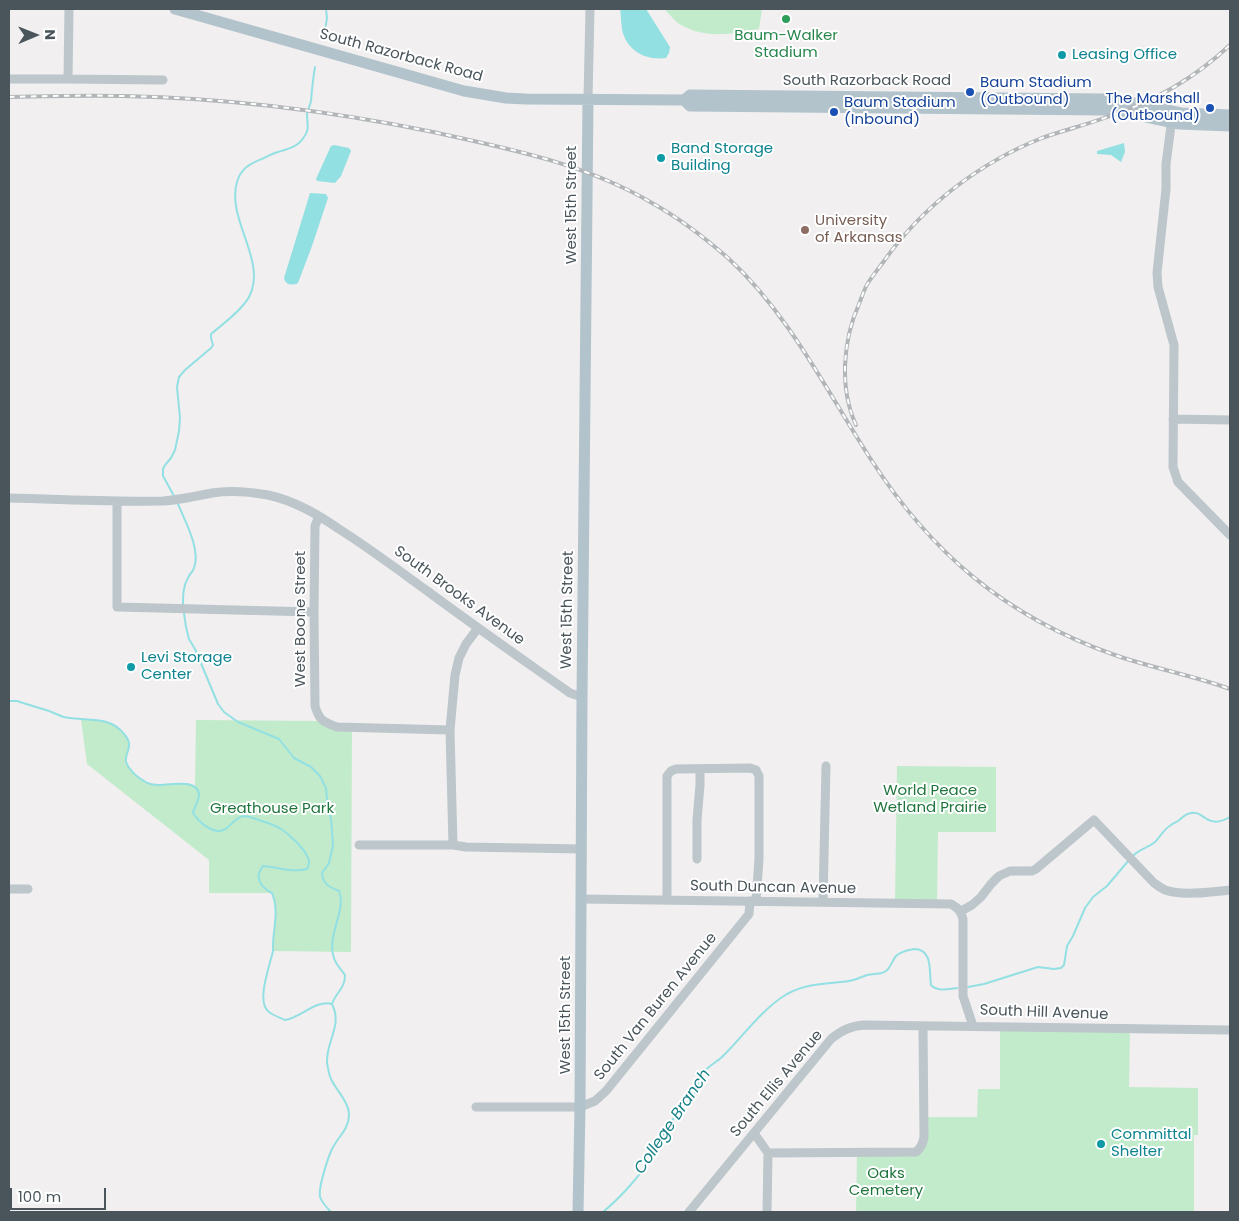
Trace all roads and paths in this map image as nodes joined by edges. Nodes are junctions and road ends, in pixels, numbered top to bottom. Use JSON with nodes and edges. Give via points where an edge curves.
{"nodes":[{"id":1,"x":69,"y":9,"type":"edge"},
{"id":2,"x":175,"y":9,"type":"edge"},
{"id":3,"x":590,"y":9,"type":"edge"},
{"id":4,"x":68,"y":78,"type":"junction"},
{"id":5,"x":9,"y":79,"type":"edge"},
{"id":6,"x":163,"y":80,"type":"dead end"},
{"id":7,"x":588,"y":99,"type":"junction"},
{"id":8,"x":1230,"y":115,"type":"edge"},
{"id":9,"x":1172,"y":117,"type":"junction"},
{"id":10,"x":1230,"y":126,"type":"edge"},
{"id":11,"x":1173,"y":419,"type":"junction"},
{"id":12,"x":1230,"y":420,"type":"edge"},
{"id":13,"x":9,"y":498,"type":"edge"},
{"id":14,"x":117,"y":501,"type":"junction"},
{"id":15,"x":319,"y":516,"type":"junction"},
{"id":16,"x":1230,"y":535,"type":"edge"},
{"id":17,"x":314,"y":612,"type":"junction"},
{"id":18,"x":478,"y":628,"type":"junction"},
{"id":19,"x":582,"y":697,"type":"junction"},
{"id":20,"x":450,"y":730,"type":"junction"},
{"id":21,"x":826,"y":766,"type":"dead end"},
{"id":22,"x":700,"y":769,"type":"junction"},
{"id":23,"x":359,"y":845,"type":"dead end"},
{"id":24,"x":453,"y":846,"type":"junction"},
{"id":25,"x":582,"y":849,"type":"junction"},
{"id":26,"x":697,"y":859,"type":"dead end"},
{"id":27,"x":9,"y":889,"type":"edge"},
{"id":28,"x":28,"y":889,"type":"dead end"},
{"id":29,"x":1230,"y":890,"type":"edge"},
{"id":30,"x":582,"y":899,"type":"junction"},
{"id":31,"x":667,"y":900,"type":"junction"},
{"id":32,"x":753,"y":902,"type":"junction"},
{"id":33,"x":823,"y":902,"type":"junction"},
{"id":34,"x":961,"y":912,"type":"junction"},
{"id":35,"x":923,"y":1026,"type":"junction"},
{"id":36,"x":973,"y":1026,"type":"junction"},
{"id":37,"x":1230,"y":1030,"type":"edge"},
{"id":38,"x":476,"y":1107,"type":"dead end"},
{"id":39,"x":580,"y":1107,"type":"junction"},
{"id":40,"x":754,"y":1133,"type":"junction"},
{"id":41,"x":768,"y":1153,"type":"junction"},
{"id":42,"x":578,"y":1212,"type":"edge"},
{"id":43,"x":689,"y":1212,"type":"edge"},
{"id":44,"x":767,"y":1212,"type":"edge"}],
"edges":[{"from":1,"to":4,"type":"street"},
{"from":2,"to":7,"type":"main road","name":"South Razorback Road","via":[[464,91],[506,98]]},
{"from":3,"to":7,"type":"street","name":"West 15th Street"},
{"from":4,"to":5,"type":"street"},
{"from":4,"to":6,"type":"street"},
{"from":7,"to":9,"type":"main road","name":"South Razorback Road","via":[[684,100],[690,106],[1103,110]]},
{"from":7,"to":19,"type":"main road","name":"West 15th Street"},
{"from":8,"to":9,"type":"main road","name":"South Razorback Road"},
{"from":9,"to":10,"type":"main road","name":"South Razorback Road","via":[[1196,125]]},
{"from":9,"to":11,"type":"street","via":[[1157,273],[1174,345]]},
{"from":11,"to":12,"type":"street"},
{"from":11,"to":16,"type":"street","via":[[1172,467],[1178,482]]},
{"from":13,"to":14,"type":"street","name":"South Brooks Avenue"},
{"from":14,"to":15,"type":"street","name":"South Brooks Avenue","via":[[166,501],[214,492],[249,493],[300,505]]},
{"from":14,"to":17,"type":"street","via":[[117,607]]},
{"from":15,"to":17,"type":"street","name":"West Boone Street"},
{"from":15,"to":18,"type":"street","name":"South Brooks Avenue","via":[[364,544]]},
{"from":17,"to":20,"type":"street","name":"West Boone Street","via":[[315,706],[322,720],[337,727]]},
{"from":18,"to":19,"type":"street","name":"South Brooks Avenue","via":[[570,693]]},
{"from":18,"to":20,"type":"street","via":[[460,658]]},
{"from":19,"to":25,"type":"main road","name":"West 15th Street"},
{"from":20,"to":24,"type":"street"},
{"from":21,"to":33,"type":"street"},
{"from":22,"to":26,"type":"street"},
{"from":22,"to":31,"type":"street","via":[[676,769],[667,776]]},
{"from":22,"to":32,"type":"street","name":"South Van Buren Avenue","via":[[750,768],[760,776],[759,859]]},
{"from":23,"to":24,"type":"street"},
{"from":24,"to":25,"type":"street"},
{"from":25,"to":30,"type":"main road","name":"West 15th Street"},
{"from":27,"to":28,"type":"street"},
{"from":29,"to":34,"type":"street","via":[[1178,893],[1164,890],[1094,820],[1036,869],[1010,871],[999,876],[981,897]]},
{"from":30,"to":31,"type":"street","name":"South Duncan Avenue"},
{"from":30,"to":39,"type":"main road","name":"West 15th Street"},
{"from":31,"to":32,"type":"street","name":"South Duncan Avenue"},
{"from":32,"to":33,"type":"street","name":"South Duncan Avenue"},
{"from":32,"to":39,"type":"street","name":"South Van Buren Avenue","via":[[749,914],[606,1091],[595,1101]]},
{"from":33,"to":34,"type":"street","name":"South Duncan Avenue","via":[[951,904]]},
{"from":34,"to":36,"type":"street","name":"South Hill Avenue","via":[[964,919],[963,996]]},
{"from":35,"to":36,"type":"street","name":"South Ellis Avenue"},
{"from":35,"to":40,"type":"street","name":"South Ellis Avenue","via":[[855,1026],[838,1034]]},
{"from":35,"to":41,"type":"street","via":[[924,1143],[916,1152]]},
{"from":36,"to":37,"type":"street","name":"South Hill Avenue"},
{"from":38,"to":39,"type":"street","name":"South Van Buren Avenue"},
{"from":39,"to":42,"type":"main road","name":"West 15th Street"},
{"from":40,"to":41,"type":"street"},
{"from":40,"to":43,"type":"street","name":"South Ellis Avenue"},
{"from":41,"to":44,"type":"street"}]}
